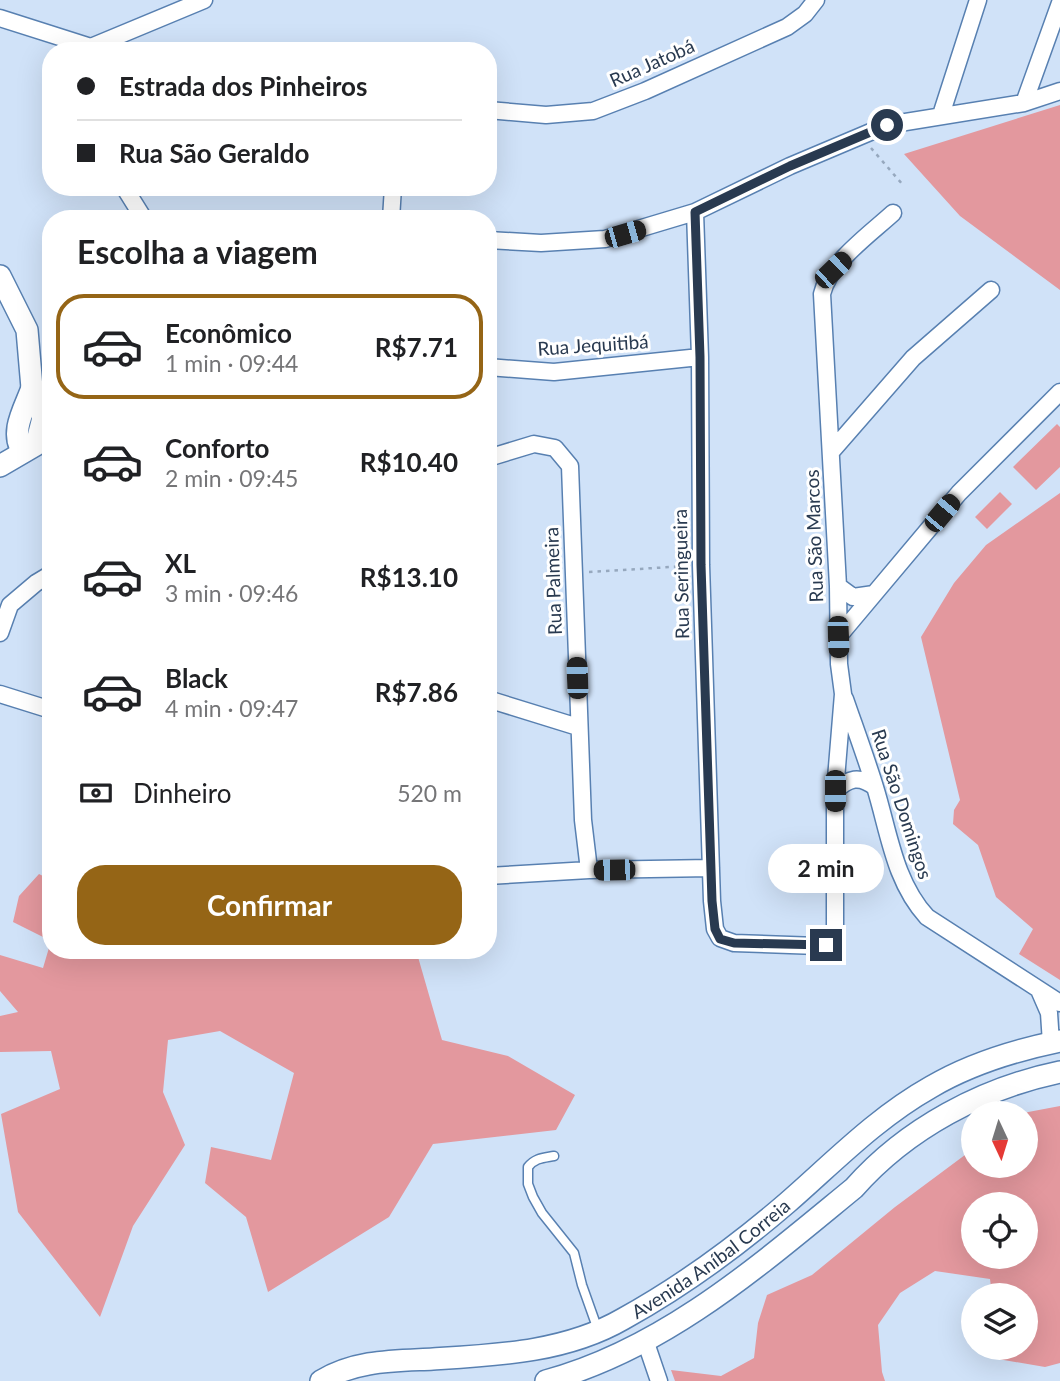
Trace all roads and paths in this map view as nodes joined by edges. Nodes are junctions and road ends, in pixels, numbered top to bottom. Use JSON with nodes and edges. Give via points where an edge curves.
{"nodes":[{"id":1,"x":204,"y":0,"type":"edge"},
{"id":2,"x":816,"y":0,"type":"edge"},
{"id":3,"x":978,"y":0,"type":"edge"},
{"id":4,"x":1060,"y":2,"type":"edge"},
{"id":5,"x":0,"y":18,"type":"edge"},
{"id":6,"x":69,"y":42,"type":"edge"},
{"id":7,"x":105,"y":42,"type":"edge"},
{"id":8,"x":1060,"y":91,"type":"edge"},
{"id":9,"x":1024,"y":103,"type":"junction"},
{"id":10,"x":497,"y":111,"type":"edge"},
{"id":11,"x":941,"y":115,"type":"junction"},
{"id":12,"x":860,"y":135,"type":"junction"},
{"id":13,"x":903,"y":185,"type":"dead end"},
{"id":14,"x":695,"y":212,"type":"junction"},
{"id":15,"x":893,"y":212,"type":"dead end"},
{"id":16,"x":497,"y":241,"type":"edge"},
{"id":17,"x":0,"y":276,"type":"edge"},
{"id":18,"x":991,"y":290,"type":"dead end"},
{"id":19,"x":700,"y":357,"type":"junction"},
{"id":20,"x":497,"y":369,"type":"edge"},
{"id":21,"x":32,"y":388,"type":"junction"},
{"id":22,"x":1060,"y":392,"type":"edge"},
{"id":23,"x":42,"y":407,"type":"edge"},
{"id":24,"x":42,"y":425,"type":"edge"},
{"id":25,"x":32,"y":442,"type":"edge"},
{"id":26,"x":831,"y":452,"type":"junction"},
{"id":27,"x":497,"y":455,"type":"edge"},
{"id":28,"x":1,"y":466,"type":"edge"},
{"id":29,"x":701,"y":565,"type":"junction"},
{"id":30,"x":575,"y":572,"type":"junction"},
{"id":31,"x":42,"y":579,"type":"edge"},
{"id":32,"x":838,"y":586,"type":"junction"},
{"id":33,"x":874,"y":594,"type":"junction"},
{"id":34,"x":0,"y":633,"type":"edge"},
{"id":35,"x":838,"y":637,"type":"junction"},
{"id":36,"x":0,"y":694,"type":"edge"},
{"id":37,"x":843,"y":694,"type":"junction"},
{"id":38,"x":497,"y":702,"type":"edge"},
{"id":39,"x":42,"y":707,"type":"edge"},
{"id":40,"x":578,"y":727,"type":"junction"},
{"id":41,"x":875,"y":787,"type":"junction"},
{"id":42,"x":835,"y":791,"type":"junction"},
{"id":43,"x":711,"y":868,"type":"junction"},
{"id":44,"x":589,"y":870,"type":"junction"},
{"id":45,"x":497,"y":875,"type":"edge"},
{"id":46,"x":717,"y":934,"type":"joint"},
{"id":47,"x":1038,"y":988,"type":"junction"},
{"id":48,"x":1060,"y":1003,"type":"edge"},
{"id":49,"x":1055,"y":1042,"type":"edge"},
{"id":50,"x":1060,"y":1072,"type":"edge"},
{"id":51,"x":554,"y":1156,"type":"dead end"},
{"id":52,"x":598,"y":1331,"type":"junction"},
{"id":53,"x":645,"y":1340,"type":"junction"},
{"id":54,"x":321,"y":1381,"type":"edge"},
{"id":55,"x":546,"y":1381,"type":"edge"},
{"id":56,"x":659,"y":1381,"type":"edge"}],
"edges":[{"from":1,"to":7,"type":"street"},
{"from":2,"to":10,"type":"street","name":"Rua Jatobá","via":[[806,15],[787,27],[593,111],[546,115]]},
{"from":3,"to":11,"type":"street"},
{"from":4,"to":9,"type":"street"},
{"from":5,"to":6,"type":"street"},
{"from":8,"to":9,"type":"street"},
{"from":9,"to":11,"type":"street"},
{"from":11,"to":12,"type":"street"},
{"from":12,"to":13,"type":"path"},
{"from":12,"to":14,"type":"street"},
{"from":14,"to":16,"type":"street","via":[[605,239]]},
{"from":14,"to":19,"type":"street","name":"Rua Seringueira"},
{"from":15,"to":26,"type":"street","name":"Rua São Marcos","via":[[833,270],[822,293]]},
{"from":17,"to":21,"type":"main road","via":[[27,330]]},
{"from":18,"to":26,"type":"street","via":[[914,358]]},
{"from":19,"to":20,"type":"street","name":"Rua Jequitibá","via":[[554,372]]},
{"from":19,"to":29,"type":"street","name":"Rua Seringueira"},
{"from":21,"to":23,"type":"main road"},
{"from":21,"to":25,"type":"main road"},
{"from":22,"to":33,"type":"street","via":[[959,493]]},
{"from":24,"to":25,"type":"main road"},
{"from":25,"to":28,"type":"main road"},
{"from":26,"to":32,"type":"street","name":"Rua São Marcos"},
{"from":27,"to":30,"type":"street","name":"Rua Palmeira","via":[[534,444],[555,449],[570,466]]},
{"from":29,"to":30,"type":"path"},
{"from":29,"to":43,"type":"street","name":"Rua Seringueira"},
{"from":30,"to":40,"type":"street","name":"Rua Palmeira"},
{"from":31,"to":34,"type":"street","via":[[10,605]]},
{"from":32,"to":33,"type":"street","via":[[853,597]]},
{"from":32,"to":35,"type":"street","name":"Rua São Marcos"},
{"from":33,"to":35,"type":"street"},
{"from":35,"to":37,"type":"street","name":"Rua São Marcos"},
{"from":36,"to":39,"type":"street"},
{"from":37,"to":41,"type":"street","name":"Rua São Domingos"},
{"from":37,"to":42,"type":"street","name":"Rua São Marcos"},
{"from":38,"to":40,"type":"street"},
{"from":40,"to":44,"type":"street","name":"Rua Palmeira"},
{"from":41,"to":42,"type":"street","via":[[859,778]]},
{"from":41,"to":47,"type":"street","name":"Rua São Domingos","via":[[895,862],[916,905],[936,923]]},
{"from":42,"to":46,"type":"street","name":"Rua São Marcos","via":[[835,929],[830,943],[734,943]]},
{"from":43,"to":44,"type":"street"},
{"from":43,"to":46,"type":"street","name":"Rua Seringueira"},
{"from":44,"to":45,"type":"street"},
{"from":47,"to":48,"type":"street","name":"Rua São Domingos"},
{"from":47,"to":49,"type":"street"},
{"from":49,"to":52,"type":"main road","name":"Avenida Aníbal Correia","via":[[962,1071],[898,1107],[743,1240],[623,1320]]},
{"from":50,"to":53,"type":"main road","name":"Avenida Aníbal Correia","via":[[974,1100],[918,1132],[738,1282]]},
{"from":51,"to":52,"type":"lane","via":[[532,1162],[528,1184],[542,1213],[574,1253]]},
{"from":52,"to":54,"type":"main road","name":"Avenida Aníbal Correia","via":[[524,1351],[355,1365]]},
{"from":53,"to":55,"type":"main road","name":"Avenida Aníbal Correia","via":[[606,1361]]},
{"from":53,"to":56,"type":"street"}]}
